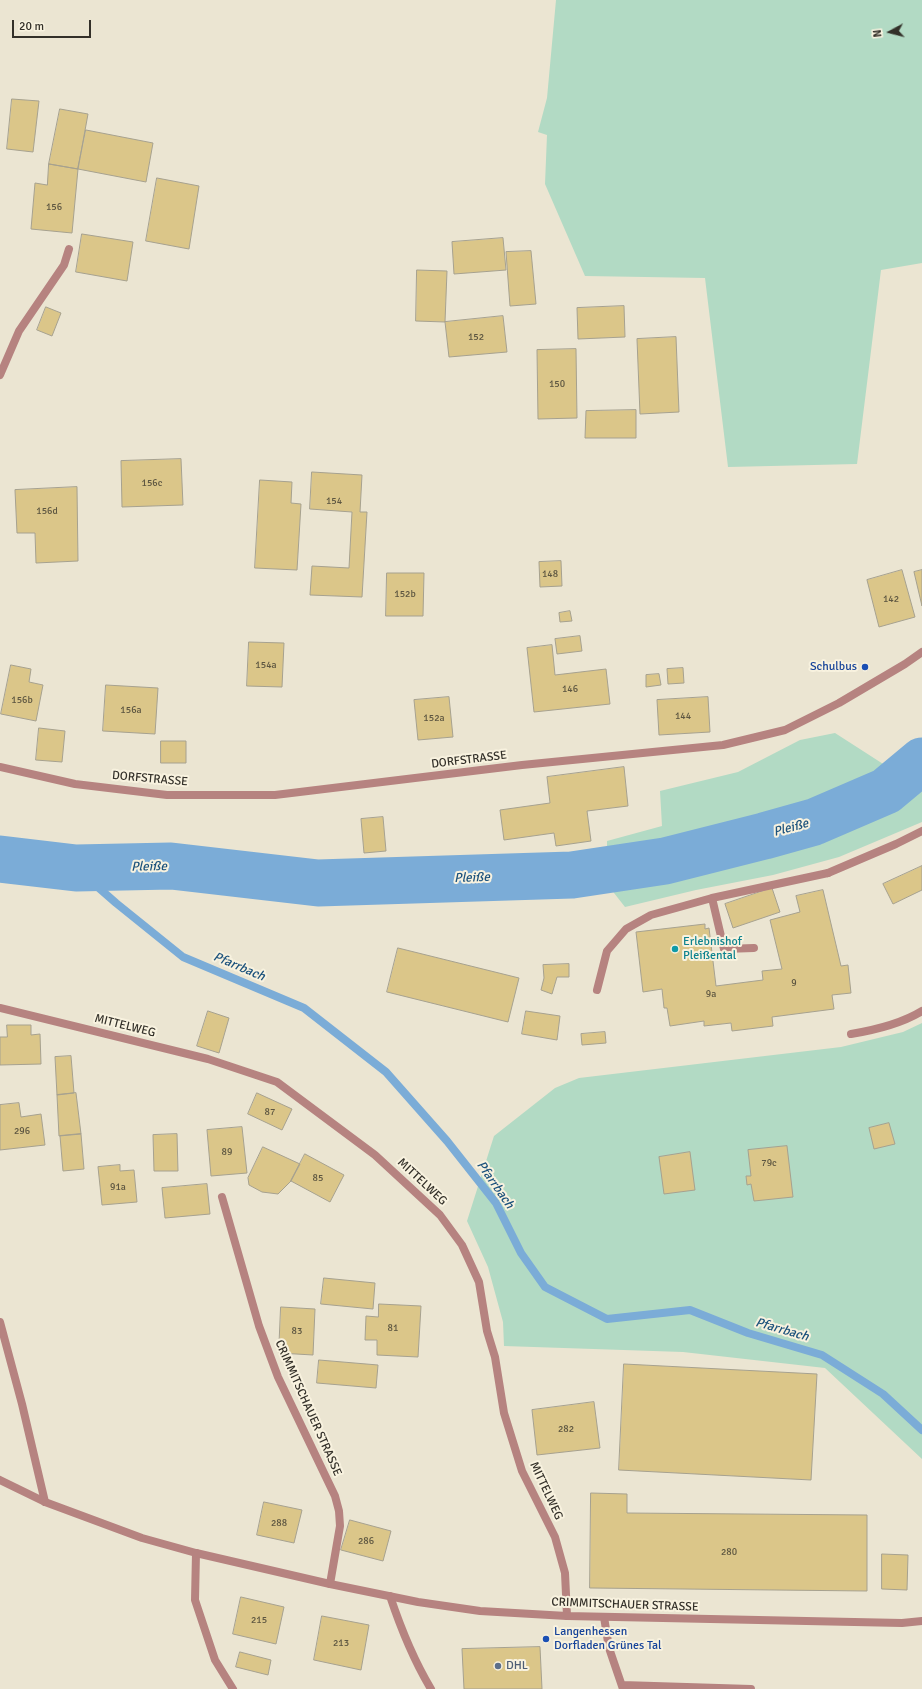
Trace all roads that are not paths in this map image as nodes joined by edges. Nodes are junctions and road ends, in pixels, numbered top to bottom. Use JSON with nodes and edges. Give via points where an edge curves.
{"nodes":[{"id":1,"x":69,"y":250,"type":"dead end"},
{"id":2,"x":0,"y":374,"type":"edge"},
{"id":3,"x":922,"y":652,"type":"edge"},
{"id":4,"x":0,"y":767,"type":"edge"},
{"id":5,"x":922,"y":831,"type":"edge"},
{"id":6,"x":712,"y":898,"type":"junction"},
{"id":7,"x":754,"y":948,"type":"dead end"},
{"id":8,"x":597,"y":990,"type":"dead end"},
{"id":9,"x":0,"y":1008,"type":"edge"},
{"id":10,"x":922,"y":1011,"type":"edge"},
{"id":11,"x":851,"y":1034,"type":"dead end"},
{"id":12,"x":222,"y":1197,"type":"dead end"},
{"id":13,"x":0,"y":1322,"type":"edge"},
{"id":14,"x":0,"y":1480,"type":"edge"},
{"id":15,"x":45,"y":1502,"type":"junction"},
{"id":16,"x":196,"y":1552,"type":"junction"},
{"id":17,"x":330,"y":1584,"type":"junction"},
{"id":18,"x":390,"y":1596,"type":"junction"},
{"id":19,"x":567,"y":1616,"type":"junction"},
{"id":20,"x":604,"y":1617,"type":"junction"},
{"id":21,"x":922,"y":1621,"type":"edge"},
{"id":22,"x":623,"y":1687,"type":"edge"},
{"id":23,"x":233,"y":1689,"type":"edge"},
{"id":24,"x":431,"y":1689,"type":"edge"},
{"id":25,"x":751,"y":1689,"type":"edge"}],
"edges":[{"from":1,"to":2,"type":"street","via":[[64,265],[18,331]]},
{"from":3,"to":4,"type":"street","name":"DORFSTRASSE","via":[[845,699],[785,730],[723,745],[275,794],[167,795],[75,784]]},
{"from":5,"to":6,"type":"street","via":[[828,873]]},
{"from":6,"to":7,"type":"street","via":[[724,949]]},
{"from":6,"to":8,"type":"street","via":[[651,915],[626,929],[607,950]]},
{"from":9,"to":19,"type":"street","name":"MITTELWEG","via":[[208,1059],[277,1082],[375,1155],[440,1215],[462,1245],[479,1282],[504,1413],[522,1471],[555,1537],[564,1573]]},
{"from":10,"to":11,"type":"street","via":[[910,1018]]},
{"from":12,"to":17,"type":"street","name":"CRIMMITSCHAUER STRASSE","via":[[257,1319],[278,1377],[335,1496],[340,1526]]},
{"from":13,"to":15,"type":"street"},
{"from":14,"to":15,"type":"street","name":"CRIMMITSCHAUER STRASSE"},
{"from":15,"to":16,"type":"street","name":"CRIMMITSCHAUER STRASSE","via":[[142,1538]]},
{"from":16,"to":17,"type":"street","name":"CRIMMITSCHAUER STRASSE"},
{"from":16,"to":23,"type":"street","via":[[195,1600],[215,1660]]},
{"from":17,"to":18,"type":"street","name":"CRIMMITSCHAUER STRASSE"},
{"from":18,"to":19,"type":"street","name":"CRIMMITSCHAUER STRASSE","via":[[480,1611]]},
{"from":18,"to":24,"type":"street","via":[[405,1640]]},
{"from":19,"to":20,"type":"street","name":"CRIMMITSCHAUER STRASSE"},
{"from":20,"to":21,"type":"street","name":"CRIMMITSCHAUER STRASSE","via":[[902,1623]]},
{"from":20,"to":22,"type":"street","via":[[609,1648]]},
{"from":22,"to":25,"type":"street"}]}
